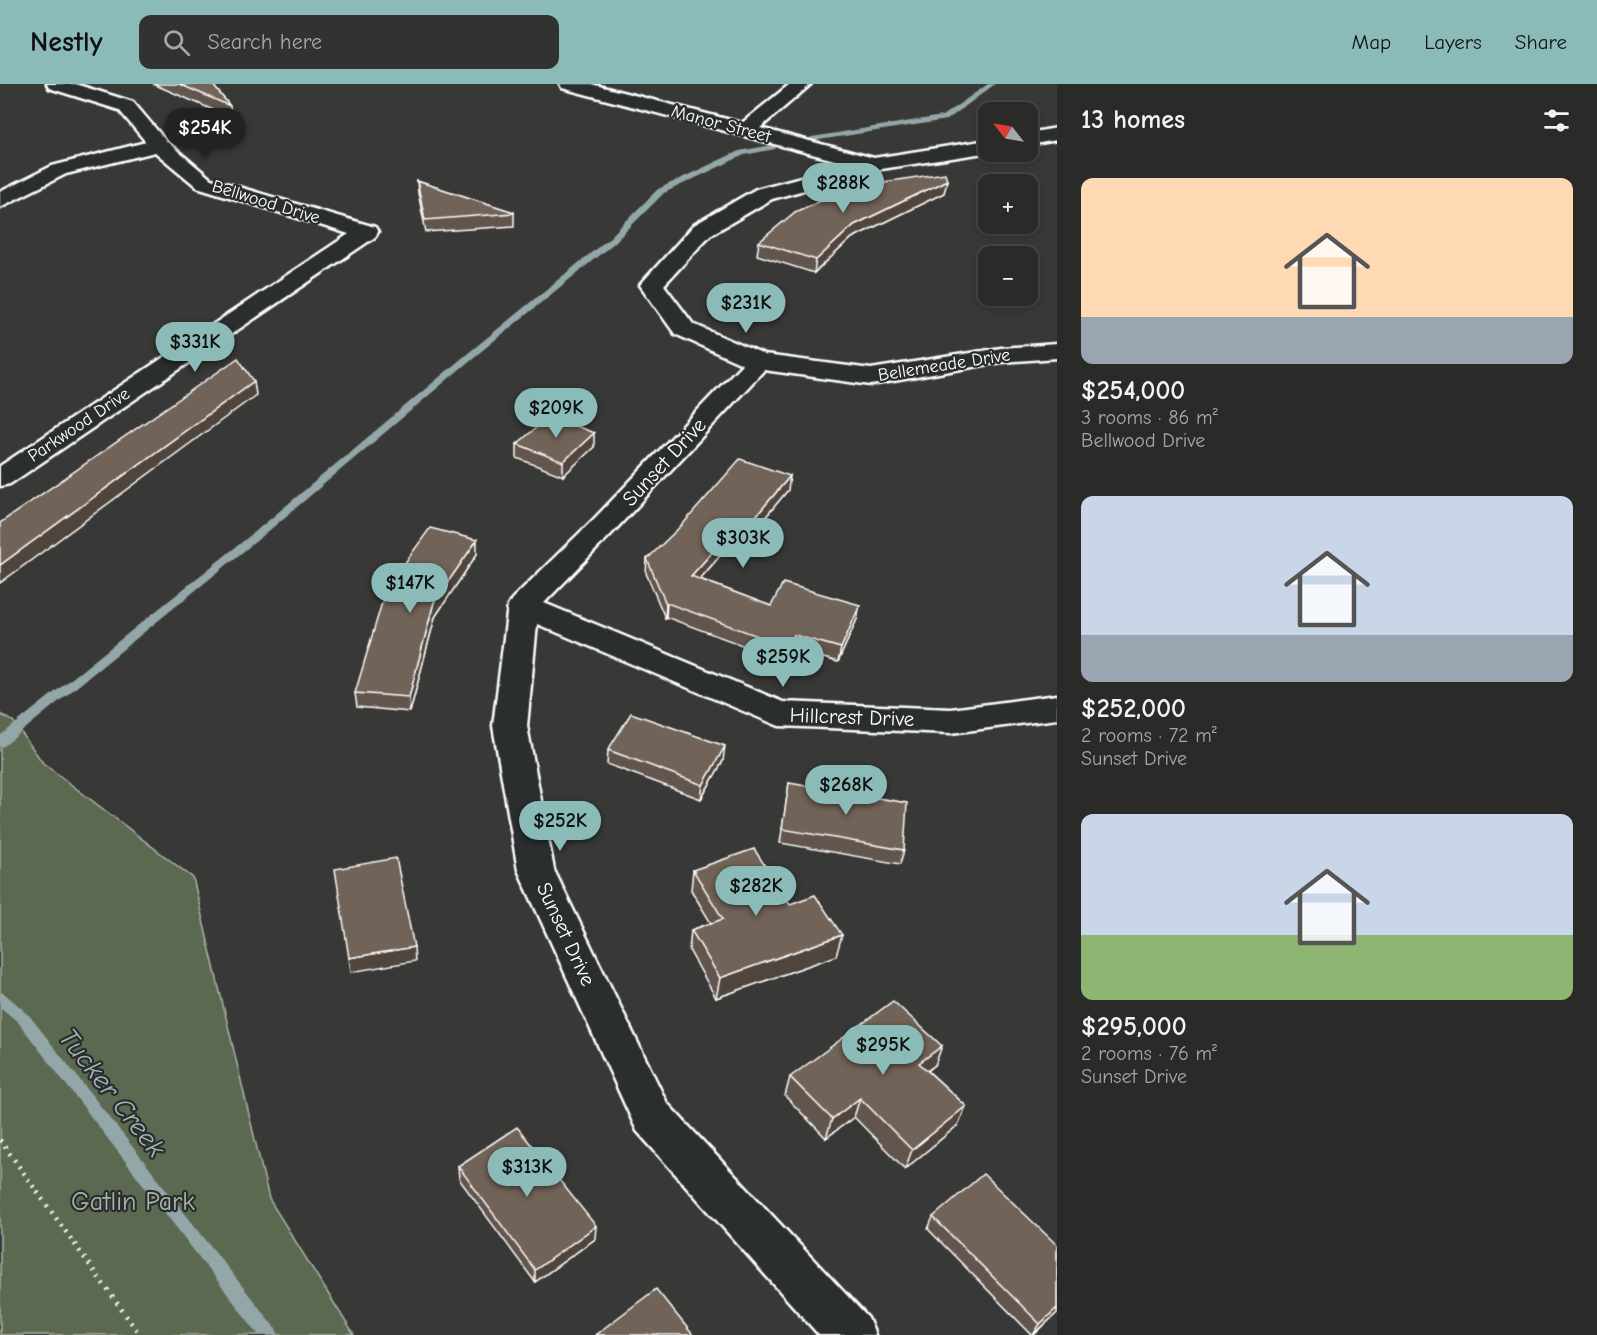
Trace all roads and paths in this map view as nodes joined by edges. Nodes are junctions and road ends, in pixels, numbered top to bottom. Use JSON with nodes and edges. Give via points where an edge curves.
{"nodes":[{"id":1,"x":56,"y":84,"type":"edge"},
{"id":2,"x":569,"y":84,"type":"edge"},
{"id":3,"x":802,"y":84,"type":"edge"},
{"id":4,"x":746,"y":130,"type":"junction"},
{"id":5,"x":1057,"y":134,"type":"edge"},
{"id":6,"x":1038,"y":137,"type":"edge"},
{"id":7,"x":159,"y":145,"type":"junction"},
{"id":8,"x":978,"y":148,"type":"edge"},
{"id":9,"x":873,"y":164,"type":"junction"},
{"id":10,"x":0,"y":201,"type":"edge"},
{"id":11,"x":367,"y":232,"type":"joint"},
{"id":12,"x":1057,"y":351,"type":"edge"},
{"id":13,"x":758,"y":362,"type":"junction"},
{"id":14,"x":0,"y":478,"type":"edge"},
{"id":15,"x":523,"y":606,"type":"junction"},
{"id":16,"x":1057,"y":707,"type":"edge"},
{"id":17,"x":0,"y":1140,"type":"edge"},
{"id":18,"x":140,"y":1335,"type":"edge"},
{"id":19,"x":852,"y":1335,"type":"edge"}],
"edges":[{"from":1,"to":7,"type":"street","name":"Bellwood Drive","via":[[126,106]]},
{"from":2,"to":4,"type":"street","name":"Manor Street"},
{"from":3,"to":4,"type":"street"},
{"from":4,"to":9,"type":"street","name":"Manor Street"},
{"from":5,"to":6,"type":"street"},
{"from":7,"to":10,"type":"street","via":[[59,170]]},
{"from":7,"to":11,"type":"street","name":"Bellwood Drive","via":[[204,183]]},
{"from":8,"to":9,"type":"street"},
{"from":9,"to":13,"type":"street","name":"Bellemeade Drive","via":[[764,194],[702,230],[652,285],[684,329]]},
{"from":11,"to":14,"type":"street","name":"Parkwood Drive"},
{"from":12,"to":13,"type":"street","name":"Bellemeade Drive","via":[[1001,355],[871,377]]},
{"from":13,"to":15,"type":"street","name":"Sunset Drive"},
{"from":15,"to":16,"type":"street","name":"Hillcrest Drive","via":[[779,714],[951,721]]},
{"from":15,"to":19,"type":"street","name":"Sunset Drive","via":[[510,726],[536,870],[652,1117]]},
{"from":17,"to":18,"type":"path"}]}
